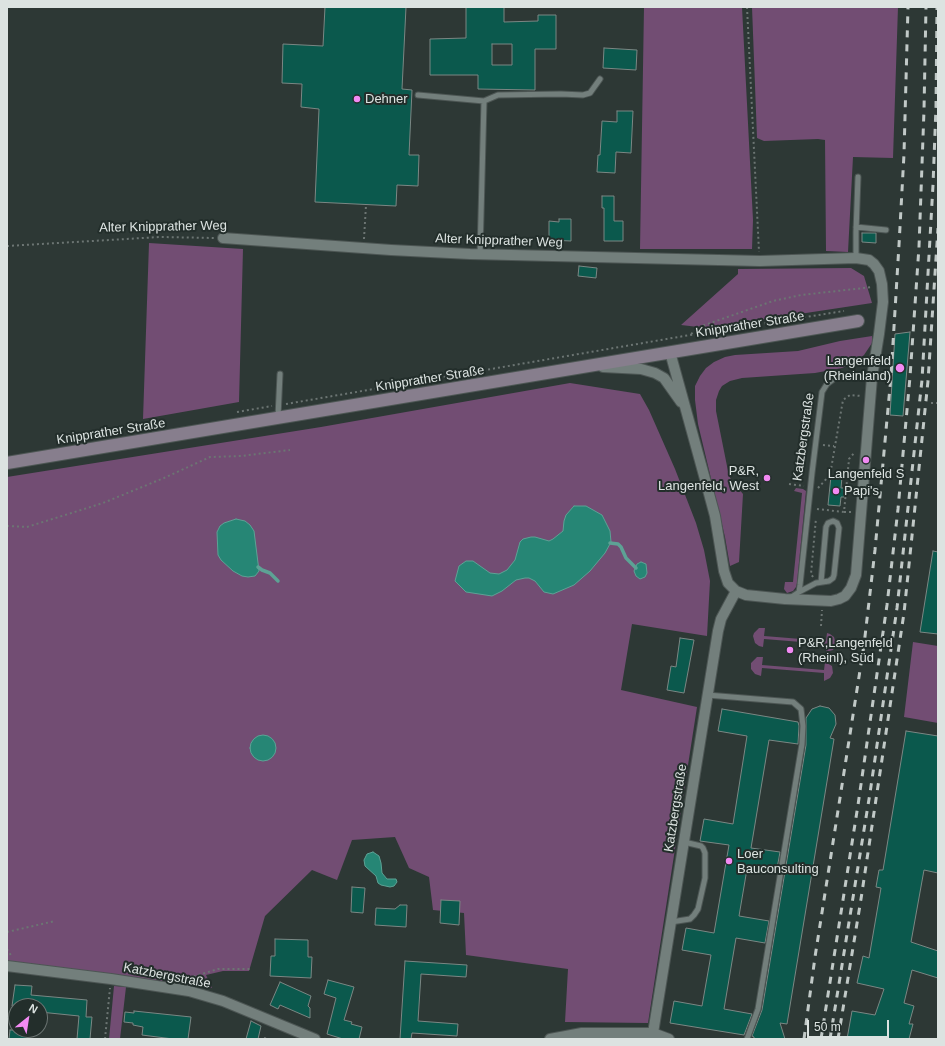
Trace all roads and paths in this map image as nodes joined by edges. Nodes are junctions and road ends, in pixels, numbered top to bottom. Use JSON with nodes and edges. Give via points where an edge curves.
{"nodes":[{"id":1,"x":747,"y":7,"type":"edge"},
{"id":2,"x":600,"y":79,"type":"dead end"},
{"id":3,"x":418,"y":95,"type":"dead end"},
{"id":4,"x":484,"y":101,"type":"junction"},
{"id":5,"x":858,"y":177,"type":"dead end"},
{"id":6,"x":366,"y":205,"type":"dead end"},
{"id":7,"x":856,"y":228,"type":"junction"},
{"id":8,"x":886,"y":230,"type":"dead end"},
{"id":9,"x":223,"y":238,"type":"joint"},
{"id":10,"x":7,"y":246,"type":"edge"},
{"id":11,"x":364,"y":248,"type":"junction"},
{"id":12,"x":480,"y":254,"type":"junction"},
{"id":13,"x":856,"y":258,"type":"junction"},
{"id":14,"x":760,"y":261,"type":"junction"},
{"id":15,"x":882,"y":286,"type":"junction"},
{"id":16,"x":844,"y":311,"type":"dead end"},
{"id":17,"x":858,"y":321,"type":"dead end"},
{"id":18,"x":690,"y":334,"type":"junction"},
{"id":19,"x":670,"y":352,"type":"junction"},
{"id":20,"x":590,"y":366,"type":"junction"},
{"id":21,"x":280,"y":374,"type":"dead end"},
{"id":22,"x":872,"y":377,"type":"junction"},
{"id":23,"x":856,"y":396,"type":"dead end"},
{"id":24,"x":931,"y":402,"type":"dead end"},
{"id":25,"x":938,"y":403,"type":"edge"},
{"id":26,"x":279,"y":405,"type":"junction"},
{"id":27,"x":685,"y":409,"type":"junction"},
{"id":28,"x":237,"y":412,"type":"dead end"},
{"id":29,"x":278,"y":418,"type":"junction"},
{"id":30,"x":824,"y":438,"type":"dead end"},
{"id":31,"x":834,"y":446,"type":"junction"},
{"id":32,"x":290,"y":450,"type":"dead end"},
{"id":33,"x":855,"y":450,"type":"dead end"},
{"id":34,"x":7,"y":463,"type":"edge"},
{"id":35,"x":830,"y":475,"type":"junction"},
{"id":36,"x":848,"y":477,"type":"junction"},
{"id":37,"x":856,"y":478,"type":"dead end"},
{"id":38,"x":789,"y":484,"type":"dead end"},
{"id":39,"x":810,"y":487,"type":"junction"},
{"id":40,"x":817,"y":509,"type":"dead end"},
{"id":41,"x":844,"y":512,"type":"junction"},
{"id":42,"x":852,"y":512,"type":"dead end"},
{"id":43,"x":7,"y":526,"type":"edge"},
{"id":44,"x":821,"y":582,"type":"junction"},
{"id":45,"x":736,"y":591,"type":"junction"},
{"id":46,"x":798,"y":592,"type":"junction"},
{"id":47,"x":786,"y":600,"type":"junction"},
{"id":48,"x":707,"y":695,"type":"junction"},
{"id":49,"x":684,"y":842,"type":"junction"},
{"id":50,"x":55,"y":921,"type":"dead end"},
{"id":51,"x":671,"y":922,"type":"junction"},
{"id":52,"x":7,"y":932,"type":"edge"},
{"id":53,"x":7,"y":949,"type":"edge"},
{"id":54,"x":16,"y":959,"type":"dead end"},
{"id":55,"x":7,"y":966,"type":"edge"},
{"id":56,"x":252,"y":969,"type":"dead end"},
{"id":57,"x":157,"y":974,"type":"dead end"},
{"id":58,"x":110,"y":978,"type":"junction"},
{"id":59,"x":654,"y":1033,"type":"junction"},
{"id":60,"x":632,"y":1036,"type":"edge"},
{"id":61,"x":264,"y":1038,"type":"dead end"},
{"id":62,"x":105,"y":1039,"type":"edge"},
{"id":63,"x":268,"y":1039,"type":"edge"},
{"id":64,"x":315,"y":1039,"type":"edge"},
{"id":65,"x":550,"y":1039,"type":"edge"},
{"id":66,"x":669,"y":1039,"type":"edge"},
{"id":67,"x":748,"y":1039,"type":"edge"}],
"edges":[{"from":1,"to":14,"type":"path"},
{"from":2,"to":4,"type":"lane","via":[[590,93],[583,95],[498,95]]},
{"from":3,"to":4,"type":"lane"},
{"from":4,"to":12,"type":"lane"},
{"from":5,"to":7,"type":"lane"},
{"from":6,"to":11,"type":"path"},
{"from":7,"to":8,"type":"lane"},
{"from":7,"to":13,"type":"lane"},
{"from":9,"to":10,"type":"path","name":"Alter Knipprather Weg","via":[[160,237]]},
{"from":9,"to":11,"type":"street","name":"Alter Knipprather Weg"},
{"from":11,"to":12,"type":"street","name":"Alter Knipprather Weg"},
{"from":12,"to":14,"type":"street","name":"Alter Knipprather Weg"},
{"from":13,"to":14,"type":"street","name":"Alter Knipprather Weg"},
{"from":13,"to":15,"type":"street","name":"Alter Knipprather Weg","via":[[869,260],[874,264]]},
{"from":15,"to":18,"type":"path","via":[[801,295],[773,301],[702,326]]},
{"from":15,"to":22,"type":"street","name":"Alter Knipprather Weg","via":[[880,334]]},
{"from":16,"to":18,"type":"path"},
{"from":17,"to":19,"type":"main road","name":"Knipprather Straße"},
{"from":18,"to":26,"type":"path"},
{"from":19,"to":20,"type":"main road","name":"Knipprather Straße"},
{"from":19,"to":27,"type":"street"},
{"from":20,"to":27,"type":"street","via":[[641,369],[655,373],[664,378]]},
{"from":20,"to":29,"type":"main road","name":"Knipprather Straße"},
{"from":21,"to":26,"type":"lane"},
{"from":22,"to":39,"type":"lane","name":"Katzbergstraße","via":[[847,376],[836,378],[826,384],[822,392]]},
{"from":22,"to":47,"type":"street","via":[[856,575],[851,588],[839,600]]},
{"from":23,"to":31,"type":"path","via":[[847,396],[843,400]]},
{"from":24,"to":25,"type":"path"},
{"from":26,"to":28,"type":"path"},
{"from":26,"to":29,"type":"lane"},
{"from":27,"to":45,"type":"street","via":[[713,510],[724,571],[728,583]]},
{"from":29,"to":34,"type":"main road","name":"Knipprather Straße"},
{"from":30,"to":31,"type":"path","via":[[825,445]]},
{"from":31,"to":35,"type":"path"},
{"from":32,"to":43,"type":"path","via":[[210,457],[103,503],[27,527]]},
{"from":33,"to":36,"type":"path","via":[[850,459]]},
{"from":35,"to":36,"type":"path"},
{"from":35,"to":39,"type":"path","via":[[819,488]]},
{"from":36,"to":37,"type":"path"},
{"from":36,"to":41,"type":"path"},
{"from":38,"to":39,"type":"path"},
{"from":39,"to":46,"type":"lane","name":"Katzbergstraße"},
{"from":40,"to":41,"type":"path"},
{"from":41,"to":42,"type":"path"},
{"from":44,"to":44,"type":"lane","via":[[830,581],[834,575],[839,528],[833,521],[828,522],[826,526]]},
{"from":44,"to":46,"type":"lane"},
{"from":45,"to":47,"type":"street","via":[[746,595]]},
{"from":45,"to":48,"type":"street","name":"Katzbergstraße","via":[[719,625]]},
{"from":46,"to":47,"type":"lane"},
{"from":48,"to":49,"type":"street","name":"Katzbergstraße"},
{"from":48,"to":67,"type":"lane","via":[[794,702],[801,709],[804,726],[758,1009]]},
{"from":49,"to":51,"type":"street","name":"Katzbergstraße"},
{"from":49,"to":51,"type":"lane","via":[[703,848],[703,886],[698,909],[694,915],[690,919]]},
{"from":50,"to":52,"type":"path"},
{"from":51,"to":59,"type":"street","name":"Katzbergstraße"},
{"from":53,"to":54,"type":"path"},
{"from":55,"to":58,"type":"street","name":"Katzbergstraße"},
{"from":56,"to":57,"type":"path","via":[[218,969],[189,978]]},
{"from":58,"to":62,"type":"path"},
{"from":58,"to":64,"type":"street","name":"Katzbergstraße","via":[[190,991],[223,1001]]},
{"from":59,"to":60,"type":"street"},
{"from":59,"to":66,"type":"street"},
{"from":60,"to":65,"type":"street","via":[[582,1033]]},
{"from":61,"to":63,"type":"path"}]}
